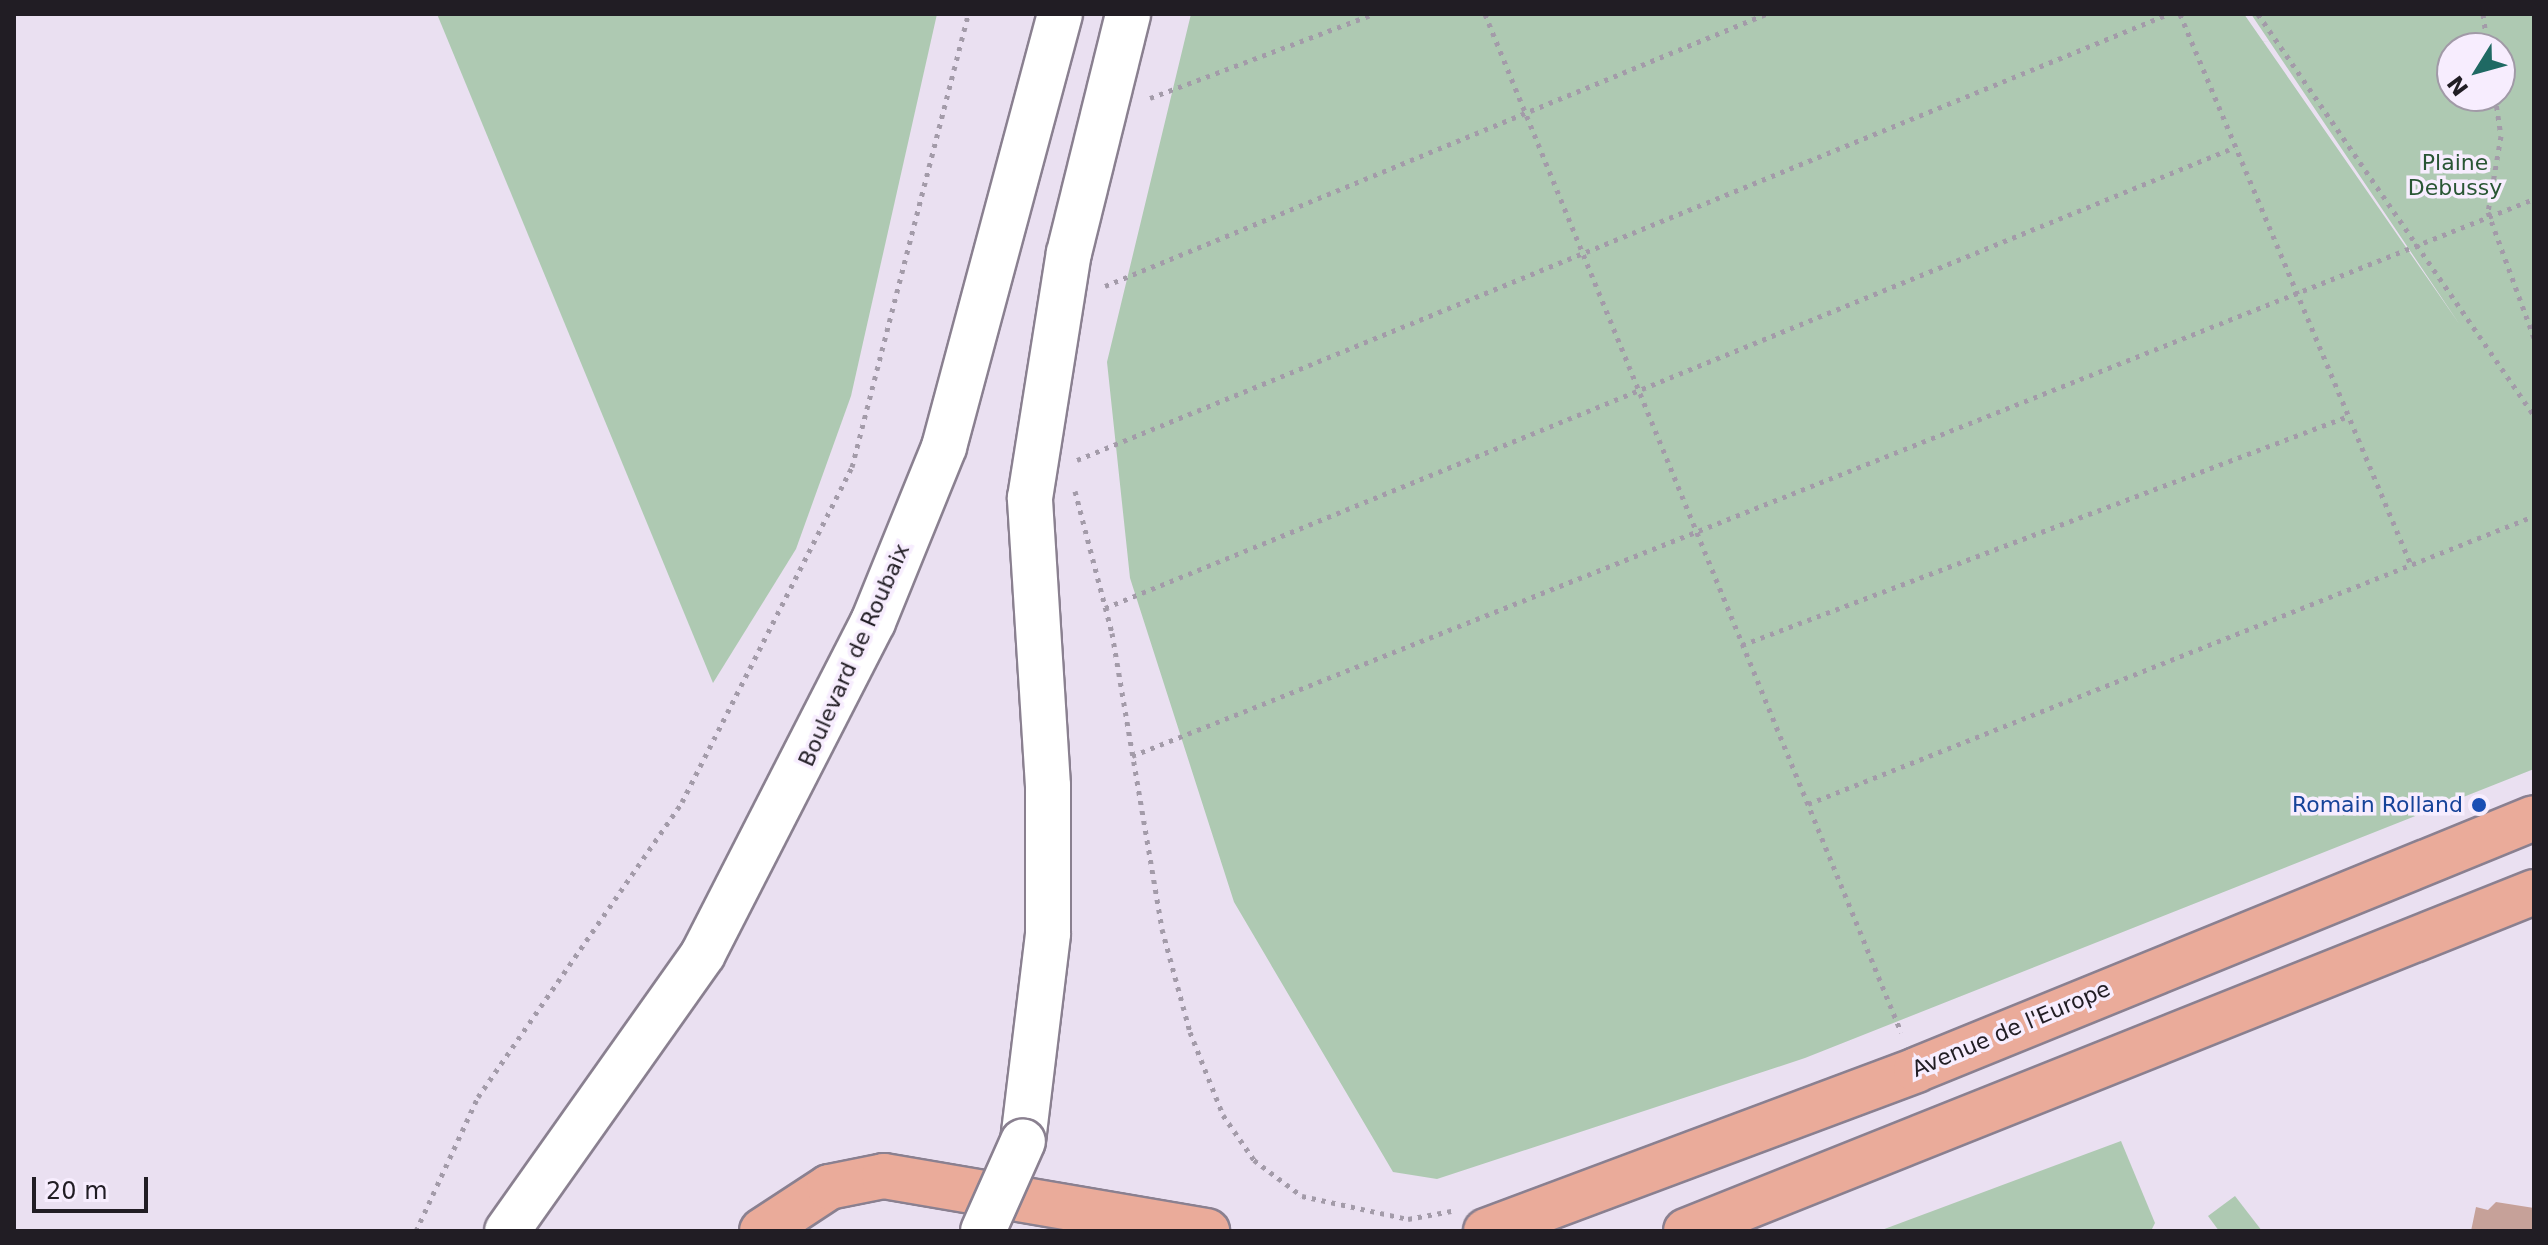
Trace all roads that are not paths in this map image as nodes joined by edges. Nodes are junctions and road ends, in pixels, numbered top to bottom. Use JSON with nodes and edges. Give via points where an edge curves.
{"nodes":[{"id":1,"x":1060,"y":14,"type":"edge"},
{"id":2,"x":1128,"y":14,"type":"edge"},
{"id":3,"x":2534,"y":818,"type":"edge"},
{"id":4,"x":2534,"y":892,"type":"edge"},
{"id":5,"x":1477,"y":1219,"type":"edge"},
{"id":6,"x":507,"y":1231,"type":"edge"},
{"id":7,"x":762,"y":1231,"type":"edge"},
{"id":8,"x":983,"y":1231,"type":"edge"},
{"id":9,"x":1207,"y":1231,"type":"edge"},
{"id":10,"x":1686,"y":1231,"type":"edge"}],
"edges":[{"from":1,"to":6,"type":"main road","name":"Boulevard de Roubaix","via":[[944,447],[873,622],[703,954]]},
{"from":2,"to":8,"type":"main road","bridge":true,"via":[[1069,253],[1030,498],[1048,786],[1048,918],[1023,1141]]},
{"from":3,"to":5,"type":"main road","name":"Avenue de l'Europe","via":[[1916,1070]]},
{"from":4,"to":10,"type":"main road"},
{"from":7,"to":9,"type":"main road","via":[[829,1187],[884,1176]]}]}
